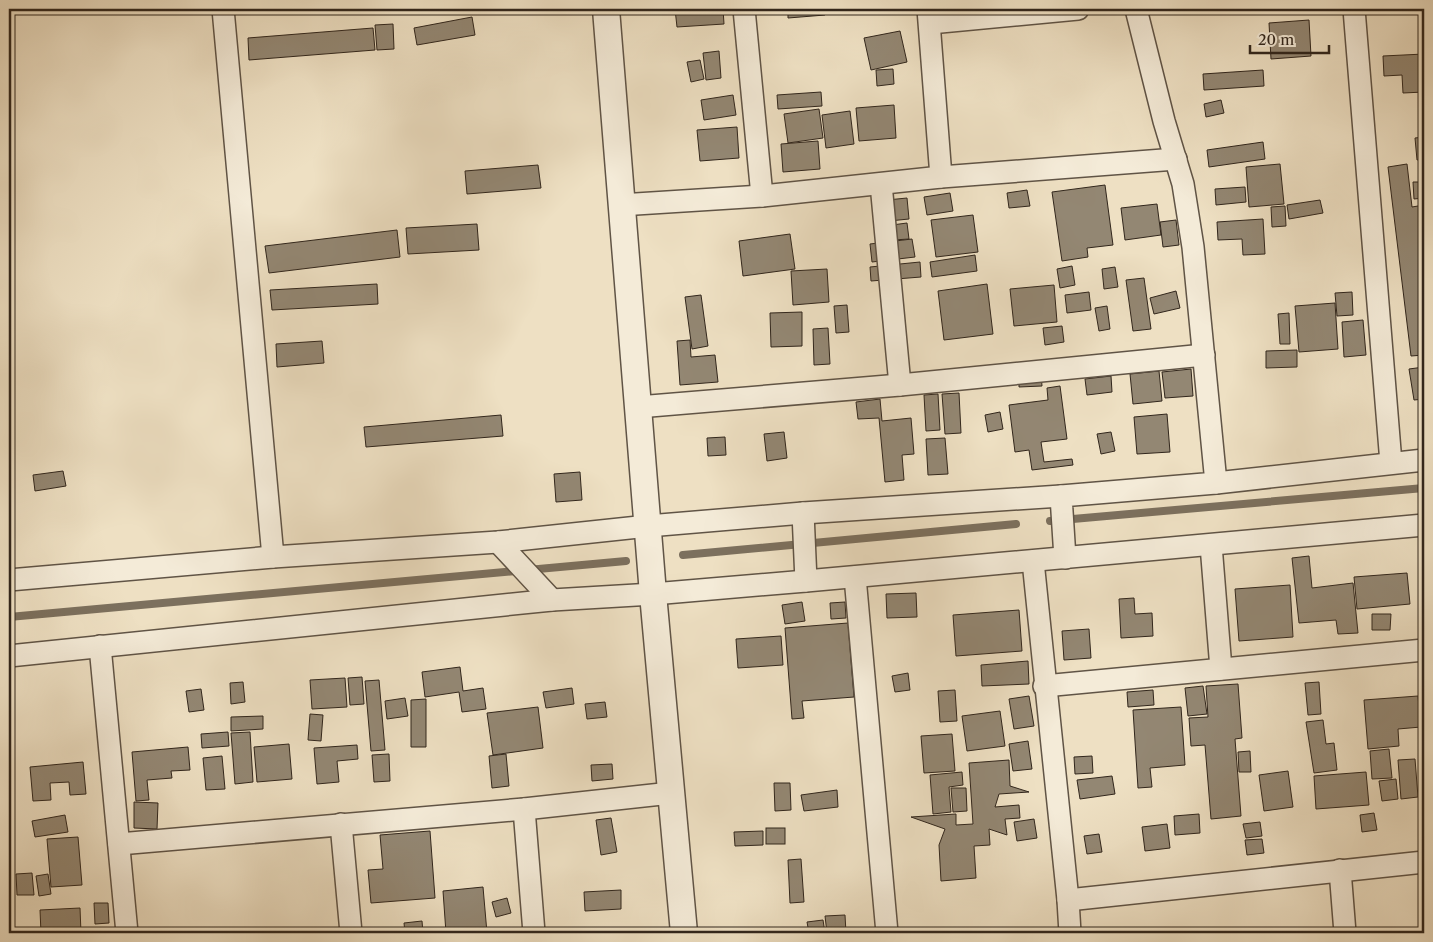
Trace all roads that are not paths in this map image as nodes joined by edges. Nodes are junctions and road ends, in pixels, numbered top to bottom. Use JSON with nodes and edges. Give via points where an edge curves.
{"nodes":[{"id":1,"x":223,"y":9,"type":"edge"},
{"id":2,"x":606,"y":9,"type":"edge"},
{"id":3,"x":744,"y":9,"type":"edge"},
{"id":4,"x":1078,"y":9,"type":"edge"},
{"id":5,"x":1136,"y":9,"type":"edge"},
{"id":6,"x":1354,"y":9,"type":"edge"},
{"id":7,"x":929,"y":16,"type":"edge"},
{"id":8,"x":1176,"y":159,"type":"junction"},
{"id":9,"x":941,"y":177,"type":"junction"},
{"id":10,"x":882,"y":184,"type":"junction"},
{"id":11,"x":762,"y":196,"type":"junction"},
{"id":12,"x":620,"y":205,"type":"junction"},
{"id":13,"x":1204,"y":355,"type":"junction"},
{"id":14,"x":900,"y":385,"type":"junction"},
{"id":15,"x":638,"y":406,"type":"junction"},
{"id":16,"x":1424,"y":460,"type":"edge"},
{"id":17,"x":1391,"y":463,"type":"junction"},
{"id":18,"x":1216,"y":483,"type":"junction"},
{"id":19,"x":1061,"y":496,"type":"junction"},
{"id":20,"x":803,"y":513,"type":"junction"},
{"id":21,"x":1424,"y":525,"type":"edge"},
{"id":22,"x":648,"y":526,"type":"junction"},
{"id":23,"x":498,"y":542,"type":"junction"},
{"id":24,"x":1211,"y":545,"type":"junction"},
{"id":25,"x":273,"y":557,"type":"junction"},
{"id":26,"x":1065,"y":558,"type":"junction"},
{"id":27,"x":1032,"y":561,"type":"junction"},
{"id":28,"x":855,"y":577,"type":"junction"},
{"id":29,"x":9,"y":580,"type":"edge"},
{"id":30,"x":806,"y":581,"type":"junction"},
{"id":31,"x":653,"y":594,"type":"junction"},
{"id":32,"x":552,"y":600,"type":"junction"},
{"id":33,"x":100,"y":646,"type":"junction"},
{"id":34,"x":1424,"y":650,"type":"edge"},
{"id":35,"x":9,"y":656,"type":"edge"},
{"id":36,"x":1221,"y":669,"type":"junction"},
{"id":37,"x":1044,"y":686,"type":"junction"},
{"id":38,"x":671,"y":793,"type":"junction"},
{"id":39,"x":524,"y":809,"type":"junction"},
{"id":40,"x":341,"y":824,"type":"junction"},
{"id":41,"x":119,"y":844,"type":"junction"},
{"id":42,"x":1424,"y":862,"type":"edge"},
{"id":43,"x":1340,"y":870,"type":"junction"},
{"id":44,"x":1068,"y":900,"type":"junction"},
{"id":45,"x":127,"y":933,"type":"edge"},
{"id":46,"x":351,"y":933,"type":"edge"},
{"id":47,"x":534,"y":933,"type":"edge"},
{"id":48,"x":684,"y":933,"type":"edge"},
{"id":49,"x":887,"y":933,"type":"edge"},
{"id":50,"x":1070,"y":933,"type":"edge"},
{"id":51,"x":1344,"y":933,"type":"edge"}],
"edges":[{"from":1,"to":25,"type":"street"},
{"from":2,"to":12,"type":"street"},
{"from":3,"to":11,"type":"street"},
{"from":4,"to":7,"type":"street"},
{"from":5,"to":8,"type":"street"},
{"from":6,"to":17,"type":"street"},
{"from":7,"to":9,"type":"street"},
{"from":8,"to":9,"type":"street"},
{"from":8,"to":13,"type":"street","via":[[1193,247]]},
{"from":9,"to":10,"type":"street"},
{"from":10,"to":11,"type":"street"},
{"from":10,"to":14,"type":"street"},
{"from":11,"to":12,"type":"street"},
{"from":12,"to":15,"type":"street"},
{"from":13,"to":14,"type":"street"},
{"from":13,"to":18,"type":"street"},
{"from":14,"to":15,"type":"street"},
{"from":15,"to":22,"type":"street"},
{"from":16,"to":17,"type":"street"},
{"from":17,"to":18,"type":"street"},
{"from":18,"to":19,"type":"street"},
{"from":19,"to":20,"type":"street"},
{"from":19,"to":26,"type":"street"},
{"from":20,"to":22,"type":"street"},
{"from":20,"to":30,"type":"street"},
{"from":21,"to":24,"type":"street"},
{"from":22,"to":23,"type":"street"},
{"from":22,"to":31,"type":"street"},
{"from":23,"to":25,"type":"street"},
{"from":23,"to":32,"type":"street"},
{"from":24,"to":26,"type":"street"},
{"from":24,"to":36,"type":"street"},
{"from":25,"to":29,"type":"street"},
{"from":26,"to":27,"type":"street"},
{"from":27,"to":28,"type":"street"},
{"from":27,"to":37,"type":"street"},
{"from":28,"to":30,"type":"street"},
{"from":28,"to":49,"type":"street"},
{"from":30,"to":31,"type":"street"},
{"from":31,"to":32,"type":"street"},
{"from":31,"to":38,"type":"street"},
{"from":32,"to":33,"type":"street"},
{"from":33,"to":35,"type":"street"},
{"from":33,"to":41,"type":"street"},
{"from":34,"to":36,"type":"street"},
{"from":36,"to":37,"type":"street"},
{"from":37,"to":44,"type":"street"},
{"from":38,"to":39,"type":"street"},
{"from":38,"to":48,"type":"street"},
{"from":39,"to":40,"type":"street"},
{"from":39,"to":47,"type":"street"},
{"from":40,"to":41,"type":"street"},
{"from":40,"to":46,"type":"street"},
{"from":41,"to":45,"type":"street"},
{"from":42,"to":43,"type":"street"},
{"from":43,"to":44,"type":"street"},
{"from":43,"to":51,"type":"street"},
{"from":44,"to":50,"type":"street"}]}
